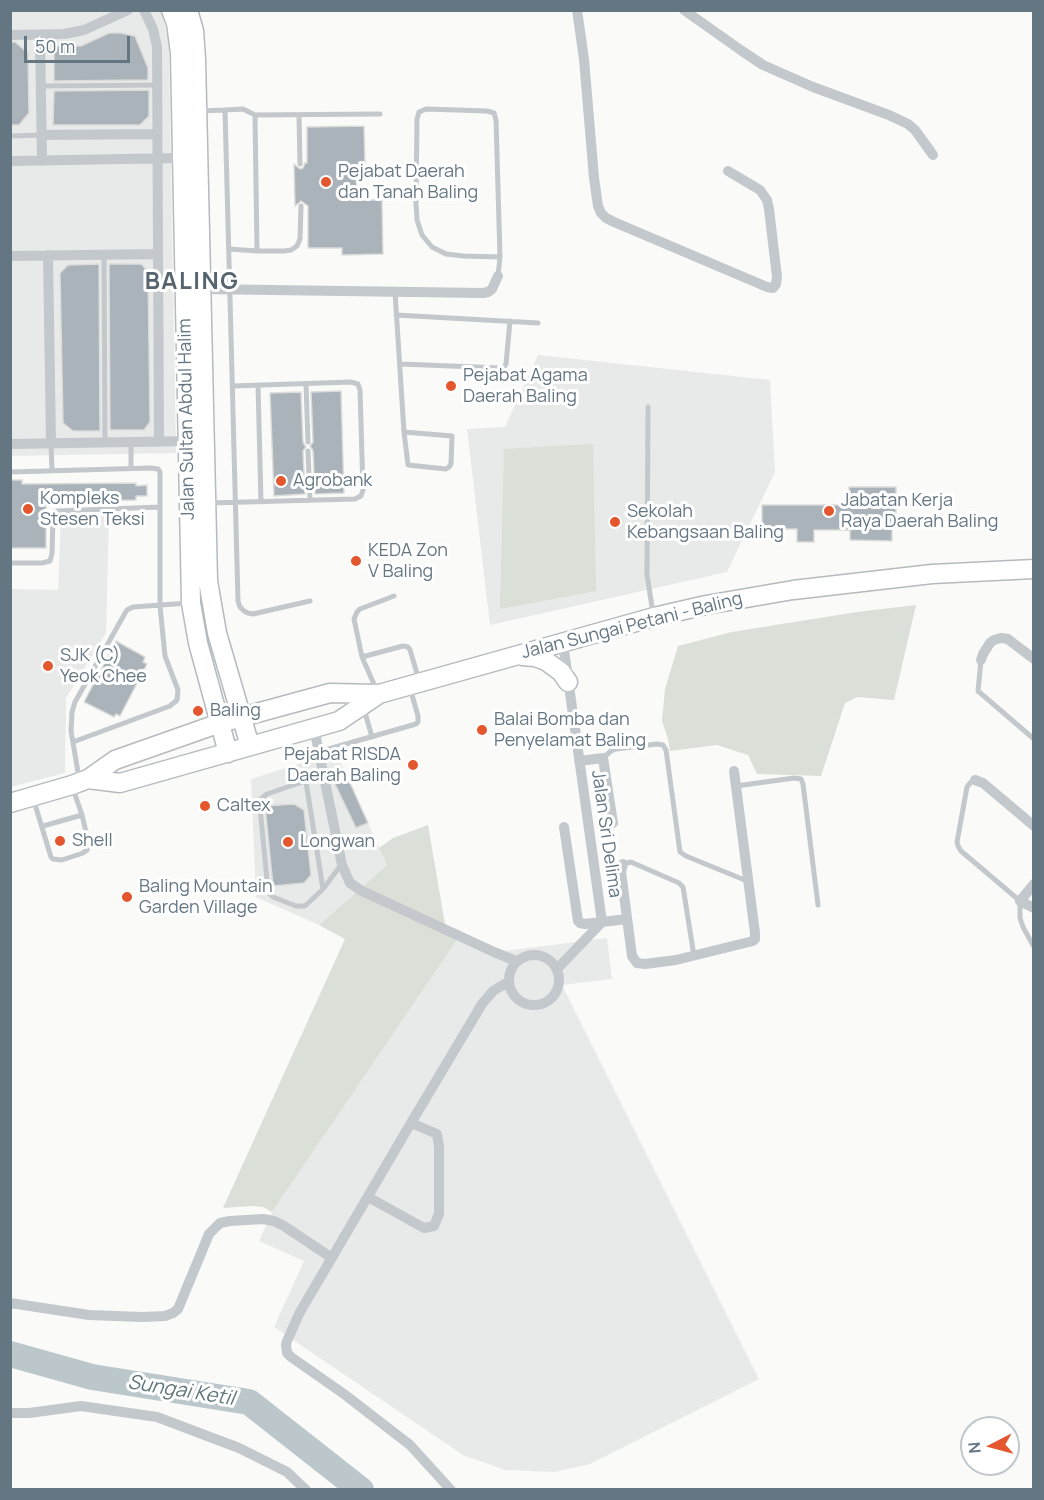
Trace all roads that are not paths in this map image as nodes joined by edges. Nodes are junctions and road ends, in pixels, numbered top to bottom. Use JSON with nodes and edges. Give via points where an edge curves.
{"nodes":[{"id":1,"x":128,"y":10,"type":"edge"},
{"id":2,"x":144,"y":10,"type":"edge"},
{"id":3,"x":171,"y":10,"type":"edge"},
{"id":4,"x":188,"y":10,"type":"edge"},
{"id":5,"x":577,"y":10,"type":"edge"},
{"id":6,"x":684,"y":10,"type":"edge"},
{"id":7,"x":40,"y":34,"type":"junction"},
{"id":8,"x":10,"y":35,"type":"edge"},
{"id":9,"x":157,"y":85,"type":"junction"},
{"id":10,"x":41,"y":86,"type":"junction"},
{"id":11,"x":225,"y":110,"type":"junction"},
{"id":12,"x":198,"y":111,"type":"junction"},
{"id":13,"x":380,"y":114,"type":"dead end"},
{"id":14,"x":255,"y":115,"type":"junction"},
{"id":15,"x":299,"y":115,"type":"junction"},
{"id":16,"x":157,"y":134,"type":"junction"},
{"id":17,"x":41,"y":135,"type":"junction"},
{"id":18,"x":10,"y":136,"type":"edge"},
{"id":19,"x":933,"y":155,"type":"dead end"},
{"id":20,"x":182,"y":158,"type":"junction"},
{"id":21,"x":157,"y":159,"type":"junction"},
{"id":22,"x":10,"y":161,"type":"edge"},
{"id":23,"x":42,"y":161,"type":"junction"},
{"id":24,"x":300,"y":164,"type":"dead end"},
{"id":25,"x":728,"y":171,"type":"dead end"},
{"id":26,"x":301,"y":206,"type":"dead end"},
{"id":27,"x":229,"y":249,"type":"junction"},
{"id":28,"x":257,"y":251,"type":"junction"},
{"id":29,"x":104,"y":254,"type":"junction"},
{"id":30,"x":158,"y":254,"type":"junction"},
{"id":31,"x":48,"y":255,"type":"junction"},
{"id":32,"x":10,"y":256,"type":"edge"},
{"id":33,"x":500,"y":257,"type":"junction"},
{"id":34,"x":498,"y":276,"type":"joint"},
{"id":35,"x":201,"y":289,"type":"junction"},
{"id":36,"x":230,"y":289,"type":"junction"},
{"id":37,"x":395,"y":292,"type":"junction"},
{"id":38,"x":396,"y":315,"type":"junction"},
{"id":39,"x":510,"y":321,"type":"junction"},
{"id":40,"x":538,"y":323,"type":"dead end"},
{"id":41,"x":400,"y":364,"type":"junction"},
{"id":42,"x":306,"y":384,"type":"junction"},
{"id":43,"x":258,"y":385,"type":"junction"},
{"id":44,"x":233,"y":386,"type":"junction"},
{"id":45,"x":648,"y":406,"type":"dead end"},
{"id":46,"x":404,"y":432,"type":"junction"},
{"id":47,"x":196,"y":441,"type":"junction"},
{"id":48,"x":105,"y":442,"type":"junction"},
{"id":49,"x":131,"y":442,"type":"junction"},
{"id":50,"x":159,"y":442,"type":"junction"},
{"id":51,"x":308,"y":442,"type":"dead end"},
{"id":52,"x":51,"y":443,"type":"junction"},
{"id":53,"x":10,"y":444,"type":"edge"},
{"id":54,"x":308,"y":451,"type":"dead end"},
{"id":55,"x":131,"y":468,"type":"junction"},
{"id":56,"x":52,"y":471,"type":"junction"},
{"id":57,"x":10,"y":472,"type":"edge"},
{"id":58,"x":310,"y":500,"type":"junction"},
{"id":59,"x":236,"y":502,"type":"junction"},
{"id":60,"x":261,"y":502,"type":"junction"},
{"id":61,"x":206,"y":503,"type":"junction"},
{"id":62,"x":160,"y":507,"type":"junction"},
{"id":63,"x":10,"y":563,"type":"edge"},
{"id":64,"x":1034,"y":569,"type":"edge"},
{"id":65,"x":394,"y":597,"type":"dead end"},
{"id":66,"x":310,"y":601,"type":"dead end"},
{"id":67,"x":192,"y":603,"type":"junction"},
{"id":68,"x":160,"y":606,"type":"junction"},
{"id":69,"x":654,"y":617,"type":"junction"},
{"id":70,"x":563,"y":643,"type":"junction"},
{"id":71,"x":520,"y":655,"type":"junction"},
{"id":72,"x":362,"y":657,"type":"junction"},
{"id":73,"x":1034,"y":659,"type":"edge"},
{"id":74,"x":981,"y":660,"type":"joint"},
{"id":75,"x":568,"y":682,"type":"junction"},
{"id":76,"x":414,"y":684,"type":"junction"},
{"id":77,"x":212,"y":694,"type":"junction"},
{"id":78,"x":379,"y":694,"type":"junction"},
{"id":79,"x":363,"y":704,"type":"junction"},
{"id":80,"x":241,"y":718,"type":"junction"},
{"id":81,"x":220,"y":723,"type":"junction"},
{"id":82,"x":314,"y":728,"type":"junction"},
{"id":83,"x":180,"y":737,"type":"junction"},
{"id":84,"x":372,"y":737,"type":"junction"},
{"id":85,"x":1034,"y":739,"type":"edge"},
{"id":86,"x":73,"y":742,"type":"junction"},
{"id":87,"x":250,"y":746,"type":"junction"},
{"id":88,"x":318,"y":752,"type":"junction"},
{"id":89,"x":228,"y":753,"type":"junction"},
{"id":90,"x":603,"y":758,"type":"junction"},
{"id":91,"x":579,"y":761,"type":"junction"},
{"id":92,"x":734,"y":771,"type":"dead end"},
{"id":93,"x":323,"y":775,"type":"junction"},
{"id":94,"x":975,"y":780,"type":"joint"},
{"id":95,"x":80,"y":782,"type":"junction"},
{"id":96,"x":306,"y":782,"type":"junction"},
{"id":97,"x":736,"y":786,"type":"junction"},
{"id":98,"x":33,"y":796,"type":"junction"},
{"id":99,"x":10,"y":803,"type":"edge"},
{"id":100,"x":82,"y":815,"type":"junction"},
{"id":101,"x":613,"y":823,"type":"dead end"},
{"id":102,"x":43,"y":826,"type":"junction"},
{"id":103,"x":1034,"y":826,"type":"edge"},
{"id":104,"x":564,"y":827,"type":"dead end"},
{"id":105,"x":623,"y":864,"type":"joint"},
{"id":106,"x":342,"y":865,"type":"junction"},
{"id":107,"x":748,"y":881,"type":"junction"},
{"id":108,"x":1034,"y":884,"type":"edge"},
{"id":109,"x":323,"y":889,"type":"junction"},
{"id":110,"x":1020,"y":901,"type":"junction"},
{"id":111,"x":818,"y":905,"type":"dead end"},
{"id":112,"x":1034,"y":908,"type":"edge"},
{"id":113,"x":627,"y":919,"type":"junction"},
{"id":114,"x":602,"y":922,"type":"junction"},
{"id":115,"x":1034,"y":947,"type":"edge"},
{"id":116,"x":694,"y":956,"type":"junction"},
{"id":117,"x":516,"y":961,"type":"junction"},
{"id":118,"x":557,"y":969,"type":"junction"},
{"id":119,"x":508,"y":981,"type":"junction"},
{"id":120,"x":411,"y":1123,"type":"junction"},
{"id":121,"x":368,"y":1197,"type":"junction"},
{"id":122,"x":332,"y":1258,"type":"junction"},
{"id":123,"x":10,"y":1303,"type":"edge"},
{"id":124,"x":10,"y":1413,"type":"edge"},
{"id":125,"x":306,"y":1490,"type":"edge"},
{"id":126,"x":450,"y":1490,"type":"edge"}],
"edges":[{"from":1,"to":7,"type":"street","via":[[84,30]]},
{"from":2,"to":9,"type":"street","via":[[157,46]]},
{"from":3,"to":20,"type":"main road","name":"Jalan Sultan Abdul Halim","via":[[180,53]]},
{"from":4,"to":12,"type":"main road","name":"Jalan Sultan Abdul Halim","via":[[194,31]]},
{"from":5,"to":25,"type":"street","via":[[601,213],[614,222],[773,288],[777,277],[767,200],[760,190]]},
{"from":6,"to":19,"type":"street","via":[[763,65],[908,124]]},
{"from":7,"to":8,"type":"street"},
{"from":7,"to":10,"type":"street"},
{"from":9,"to":10,"type":"lane"},
{"from":9,"to":16,"type":"street"},
{"from":10,"to":17,"type":"street"},
{"from":11,"to":12,"type":"lane"},
{"from":11,"to":14,"type":"lane","via":[[243,109]]},
{"from":11,"to":27,"type":"lane"},
{"from":12,"to":35,"type":"main road","name":"Jalan Sultan Abdul Halim"},
{"from":13,"to":15,"type":"lane"},
{"from":14,"to":15,"type":"lane"},
{"from":14,"to":28,"type":"lane"},
{"from":15,"to":24,"type":"lane"},
{"from":16,"to":17,"type":"street"},
{"from":16,"to":21,"type":"street"},
{"from":17,"to":18,"type":"lane"},
{"from":17,"to":23,"type":"street"},
{"from":20,"to":21,"type":"street"},
{"from":20,"to":47,"type":"main road","name":"Jalan Sultan Abdul Halim"},
{"from":21,"to":23,"type":"street"},
{"from":21,"to":30,"type":"street"},
{"from":22,"to":23,"type":"street"},
{"from":26,"to":28,"type":"lane","via":[[297,246],[284,251]]},
{"from":27,"to":28,"type":"lane"},
{"from":27,"to":36,"type":"lane"},
{"from":29,"to":30,"type":"street"},
{"from":29,"to":31,"type":"street"},
{"from":29,"to":48,"type":"lane"},
{"from":30,"to":50,"type":"street"},
{"from":31,"to":32,"type":"street"},
{"from":31,"to":52,"type":"street"},
{"from":33,"to":33,"type":"lane","via":[[446,254],[432,248],[422,235],[416,204],[417,119],[422,110],[494,113]]},
{"from":33,"to":34,"type":"lane"},
{"from":34,"to":37,"type":"street","via":[[492,290],[483,293]]},
{"from":35,"to":36,"type":"street"},
{"from":35,"to":47,"type":"main road","name":"Jalan Sultan Abdul Halim"},
{"from":36,"to":37,"type":"street"},
{"from":36,"to":44,"type":"lane"},
{"from":37,"to":38,"type":"lane"},
{"from":38,"to":39,"type":"lane"},
{"from":38,"to":41,"type":"lane"},
{"from":39,"to":40,"type":"lane"},
{"from":39,"to":41,"type":"lane","via":[[504,367]]},
{"from":41,"to":46,"type":"lane"},
{"from":42,"to":43,"type":"lane"},
{"from":42,"to":51,"type":"lane"},
{"from":42,"to":58,"type":"lane","via":[[358,384],[363,468],[363,490],[358,498]]},
{"from":43,"to":44,"type":"lane"},
{"from":43,"to":60,"type":"lane"},
{"from":44,"to":59,"type":"lane"},
{"from":45,"to":69,"type":"lane","via":[[647,575]]},
{"from":46,"to":46,"type":"lane","via":[[452,436],[452,464],[446,469],[408,465]]},
{"from":47,"to":50,"type":"street"},
{"from":47,"to":61,"type":"main road","name":"Jalan Sultan Abdul Halim"},
{"from":47,"to":67,"type":"main road","name":"Jalan Sultan Abdul Halim"},
{"from":48,"to":49,"type":"street"},
{"from":48,"to":52,"type":"street"},
{"from":49,"to":50,"type":"street"},
{"from":49,"to":55,"type":"lane"},
{"from":52,"to":53,"type":"street"},
{"from":52,"to":56,"type":"lane"},
{"from":54,"to":58,"type":"lane"},
{"from":55,"to":56,"type":"lane"},
{"from":55,"to":62,"type":"lane","via":[[158,469]]},
{"from":56,"to":57,"type":"lane"},
{"from":58,"to":60,"type":"lane"},
{"from":59,"to":60,"type":"lane"},
{"from":59,"to":61,"type":"lane"},
{"from":59,"to":66,"type":"lane","via":[[240,607],[253,614]]},
{"from":61,"to":80,"type":"main road","name":"Jalan Sultan Abdul Halim","via":[[210,598]]},
{"from":62,"to":63,"type":"lane","via":[[57,511],[53,517],[50,561]]},
{"from":62,"to":68,"type":"lane"},
{"from":64,"to":69,"type":"main road","name":"Jalan Sungai Petani - Baling","via":[[932,574],[793,590]]},
{"from":65,"to":72,"type":"lane","via":[[360,609],[355,615]]},
{"from":67,"to":68,"type":"lane"},
{"from":67,"to":77,"type":"main road","name":"Jalan Sultan Abdul Halim"},
{"from":68,"to":86,"type":"lane","via":[[127,610],[75,702],[70,722]]},
{"from":68,"to":86,"type":"lane","via":[[165,656],[178,690],[177,700]]},
{"from":69,"to":70,"type":"main road","name":"Jalan Sungai Petani - Baling"},
{"from":70,"to":71,"type":"main road","name":"Jalan Sungai Petani - Baling"},
{"from":70,"to":75,"type":"street","name":"Jalan Sri Delima"},
{"from":71,"to":75,"type":"main road","via":[[546,661]]},
{"from":71,"to":76,"type":"main road","name":"Jalan Sungai Petani - Baling"},
{"from":72,"to":76,"type":"lane","via":[[408,647]]},
{"from":72,"to":78,"type":"lane"},
{"from":73,"to":74,"type":"street","via":[[1008,639],[1000,638],[990,644]]},
{"from":74,"to":85,"type":"lane","via":[[978,691]]},
{"from":75,"to":91,"type":"street","name":"Jalan Sri Delima"},
{"from":76,"to":78,"type":"main road","name":"Jalan Sungai Petani - Baling"},
{"from":76,"to":84,"type":"lane","via":[[418,722]]},
{"from":77,"to":81,"type":"main road","name":"Jalan Sultan Abdul Halim"},
{"from":77,"to":83,"type":"main road","via":[[207,708]]},
{"from":78,"to":79,"type":"main road","name":"Jalan Sungai Petani - Baling"},
{"from":78,"to":80,"type":"main road","name":"Jalan Sungai Petani - Baling","via":[[330,693]]},
{"from":79,"to":82,"type":"main road","name":"Jalan Sungai Petani - Baling","via":[[339,721]]},
{"from":79,"to":84,"type":"lane"},
{"from":80,"to":81,"type":"main road","name":"Jalan Sungai Petani - Baling"},
{"from":80,"to":87,"type":"main road","name":"Jalan Sultan Abdul Halim"},
{"from":81,"to":83,"type":"main road","name":"Jalan Sungai Petani - Baling"},
{"from":81,"to":89,"type":"main road","name":"Jalan Sultan Abdul Halim"},
{"from":82,"to":87,"type":"main road","name":"Jalan Sungai Petani - Baling"},
{"from":82,"to":88,"type":"street"},
{"from":83,"to":95,"type":"main road","name":"Jalan Sungai Petani - Baling","via":[[115,760]]},
{"from":84,"to":88,"type":"lane"},
{"from":86,"to":95,"type":"lane"},
{"from":87,"to":89,"type":"main road","name":"Jalan Sungai Petani - Baling"},
{"from":88,"to":93,"type":"street"},
{"from":89,"to":95,"type":"main road","name":"Jalan Sungai Petani - Baling","via":[[120,783]]},
{"from":90,"to":91,"type":"street"},
{"from":90,"to":101,"type":"street"},
{"from":90,"to":107,"type":"lane","via":[[616,749],[663,745],[680,852]]},
{"from":91,"to":114,"type":"street","name":"Jalan Sri Delima"},
{"from":92,"to":97,"type":"street"},
{"from":93,"to":96,"type":"lane"},
{"from":93,"to":106,"type":"street"},
{"from":94,"to":103,"type":"street"},
{"from":94,"to":110,"type":"lane","via":[[967,787],[958,846]]},
{"from":95,"to":98,"type":"main road"},
{"from":95,"to":100,"type":"lane"},
{"from":96,"to":109,"type":"lane"},
{"from":96,"to":109,"type":"lane","via":[[261,799],[268,890],[273,897],[300,906],[308,904]]},
{"from":97,"to":107,"type":"street"},
{"from":97,"to":111,"type":"lane","via":[[801,779]]},
{"from":98,"to":99,"type":"main road"},
{"from":98,"to":102,"type":"lane"},
{"from":100,"to":102,"type":"lane"},
{"from":100,"to":102,"type":"lane","via":[[87,850],[62,860],[51,857]]},
{"from":104,"to":114,"type":"street","via":[[577,919],[582,924]]},
{"from":105,"to":113,"type":"street"},
{"from":105,"to":116,"type":"lane","via":[[631,862],[683,887]]},
{"from":106,"to":109,"type":"lane"},
{"from":106,"to":117,"type":"street","via":[[350,883],[362,891]]},
{"from":107,"to":116,"type":"street","via":[[755,939]]},
{"from":108,"to":110,"type":"street"},
{"from":110,"to":112,"type":"street"},
{"from":110,"to":115,"type":"lane","via":[[1020,918]]},
{"from":113,"to":114,"type":"street"},
{"from":113,"to":116,"type":"street","via":[[632,956],[637,963]]},
{"from":114,"to":118,"type":"street"},
{"from":117,"to":118,"type":"street","via":[[538,955],[546,957]]},
{"from":117,"to":119,"type":"street"},
{"from":118,"to":119,"type":"street","via":[[557,989],[543,1004],[523,1003],[513,994]]},
{"from":119,"to":120,"type":"street","via":[[493,990],[482,1004]]},
{"from":120,"to":121,"type":"street"},
{"from":120,"to":121,"type":"street","via":[[437,1134],[439,1214],[434,1226],[424,1228]]},
{"from":121,"to":122,"type":"street"},
{"from":122,"to":123,"type":"street","via":[[273,1221],[230,1221],[220,1223],[209,1234],[178,1309],[165,1316],[89,1315]]},
{"from":122,"to":126,"type":"street","via":[[300,1312],[287,1341],[287,1353],[410,1445]]},
{"from":124,"to":125,"type":"street","via":[[81,1406],[157,1417],[239,1448],[287,1472]]}]}
